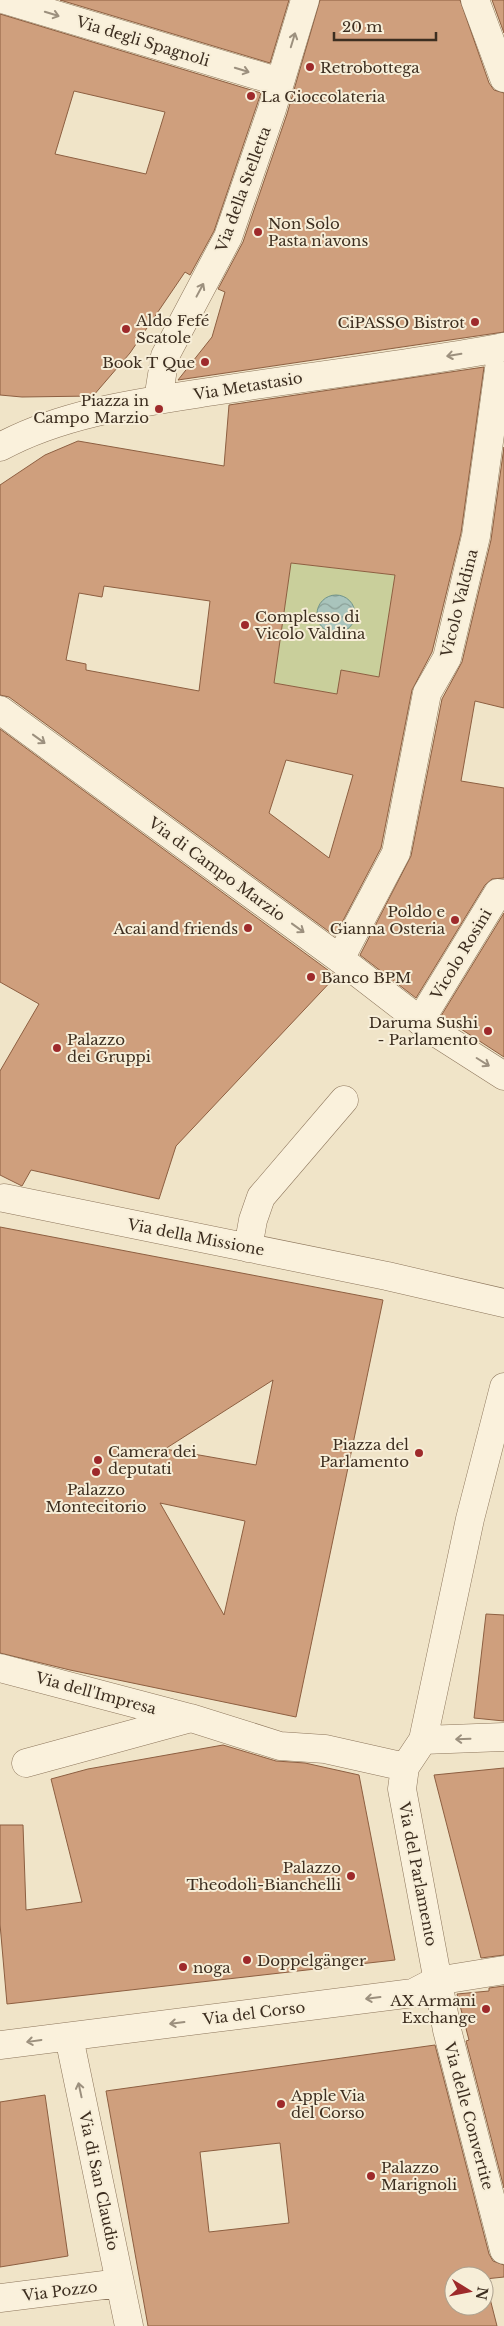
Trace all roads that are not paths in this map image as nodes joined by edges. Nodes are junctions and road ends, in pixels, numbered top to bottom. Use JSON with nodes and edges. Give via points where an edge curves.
{"nodes":[{"id":1,"x":6,"y":0,"type":"edge"},
{"id":2,"x":305,"y":0,"type":"edge"},
{"id":3,"x":474,"y":0,"type":"edge"},
{"id":4,"x":504,"y":78,"type":"edge"},
{"id":5,"x":280,"y":82,"type":"junction"},
{"id":6,"x":503,"y":347,"type":"edge"},
{"id":7,"x":158,"y":400,"type":"junction"},
{"id":8,"x":0,"y":447,"type":"edge"},
{"id":9,"x":0,"y":710,"type":"edge"},
{"id":10,"x":504,"y":894,"type":"edge"},
{"id":11,"x":340,"y":959,"type":"junction"},
{"id":12,"x":426,"y":1025,"type":"junction"},
{"id":13,"x":504,"y":1076,"type":"edge"},
{"id":14,"x":344,"y":1100,"type":"dead end"},
{"id":15,"x":4,"y":1198,"type":"dead end"},
{"id":16,"x":248,"y":1248,"type":"junction"},
{"id":17,"x":504,"y":1303,"type":"edge"},
{"id":18,"x":504,"y":1387,"type":"edge"},
{"id":19,"x":0,"y":1668,"type":"edge"},
{"id":20,"x":191,"y":1718,"type":"junction"},
{"id":21,"x":504,"y":1737,"type":"edge"},
{"id":22,"x":423,"y":1740,"type":"junction"},
{"id":23,"x":26,"y":1764,"type":"dead end"},
{"id":24,"x":406,"y":1767,"type":"junction"},
{"id":25,"x":504,"y":1970,"type":"edge"},
{"id":26,"x":436,"y":1981,"type":"junction"},
{"id":27,"x":69,"y":2037,"type":"junction"},
{"id":28,"x":0,"y":2046,"type":"edge"},
{"id":29,"x":504,"y":2250,"type":"edge"},
{"id":30,"x":120,"y":2283,"type":"junction"},
{"id":31,"x":0,"y":2298,"type":"edge"},
{"id":32,"x":128,"y":2326,"type":"edge"}],
"edges":[{"from":1,"to":5,"type":"street","name":"Via degli Spagnoli","one_way":true},
{"from":5,"to":2,"type":"street","name":"Via della Stelletta","one_way":true},
{"from":3,"to":4,"type":"street"},
{"from":7,"to":5,"type":"street","name":"Via della Stelletta","one_way":true,"via":[[165,356],[228,237]]},
{"from":6,"to":7,"type":"street","name":"Via Metastasio","one_way":true},
{"from":6,"to":11,"type":"street","name":"Vicolo Valdina","via":[[476,536],[446,658],[427,693],[396,853]]},
{"from":7,"to":8,"type":"street","name":"Via Metastasio","via":[[86,415],[21,436]]},
{"from":9,"to":11,"type":"street","name":"Via di Campo Marzio","one_way":true},
{"from":10,"to":12,"type":"street","name":"Vicolo Rosini","via":[[498,893]]},
{"from":11,"to":12,"type":"street","name":"Via di Campo Marzio"},
{"from":12,"to":13,"type":"street","one_way":true},
{"from":14,"to":16,"type":"street","via":[[261,1197]]},
{"from":15,"to":16,"type":"street","name":"Via della Missione"},
{"from":16,"to":17,"type":"street","name":"Via della Missione"},
{"from":18,"to":22,"type":"street","via":[[470,1519]]},
{"from":19,"to":20,"type":"street","name":"Via dell'Impresa"},
{"from":20,"to":23,"type":"street","name":"Via dell'Impresa"},
{"from":20,"to":24,"type":"street","name":"Via dell'Impresa","via":[[280,1746],[306,1746]]},
{"from":21,"to":22,"type":"street","one_way":true},
{"from":22,"to":24,"type":"street"},
{"from":24,"to":26,"type":"street","name":"Via del Parlamento","via":[[402,1789]]},
{"from":25,"to":26,"type":"street","name":"Via del Corso"},
{"from":26,"to":27,"type":"street","name":"Via del Corso","one_way":true,"via":[[413,1993]]},
{"from":26,"to":29,"type":"street","name":"Via delle Convertite"},
{"from":27,"to":28,"type":"street","name":"Via del Corso","one_way":true},
{"from":30,"to":27,"type":"street","name":"Via di San Claudio","one_way":true},
{"from":30,"to":31,"type":"street","name":"Via Pozzo"},
{"from":30,"to":32,"type":"street","name":"Via di San Claudio"}]}
